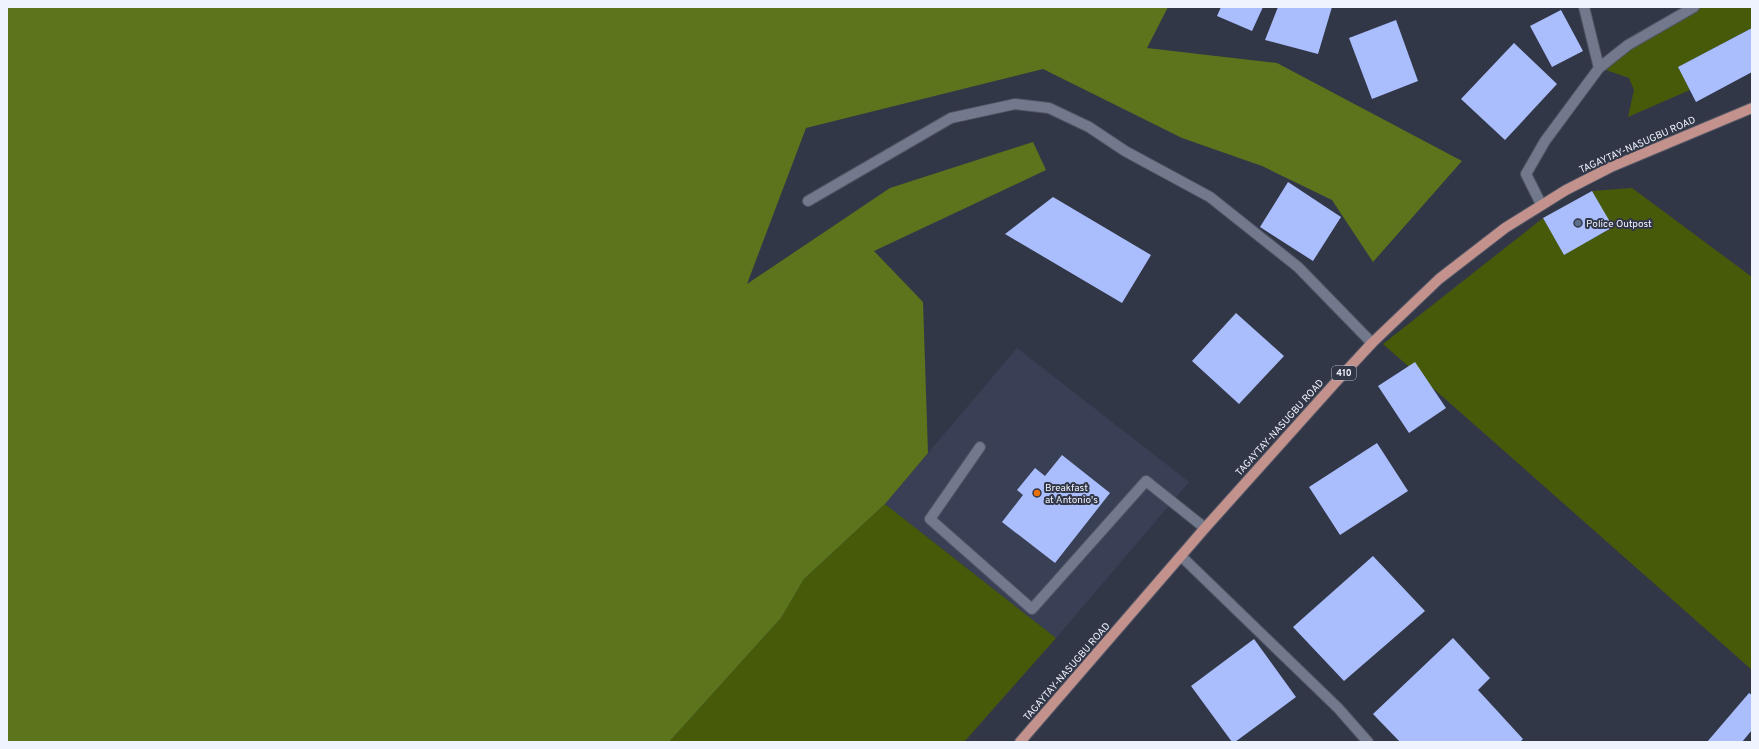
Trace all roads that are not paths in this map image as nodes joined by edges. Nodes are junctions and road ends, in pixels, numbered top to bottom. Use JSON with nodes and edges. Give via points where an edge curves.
{"nodes":[{"id":1,"x":1584,"y":7,"type":"edge"},
{"id":2,"x":1694,"y":7,"type":"edge"},
{"id":3,"x":1677,"y":11,"type":"edge"},
{"id":4,"x":1599,"y":68,"type":"junction"},
{"id":5,"x":1752,"y":108,"type":"edge"},
{"id":6,"x":808,"y":201,"type":"dead end"},
{"id":7,"x":1541,"y":204,"type":"junction"},
{"id":8,"x":1372,"y":343,"type":"junction"},
{"id":9,"x":980,"y":446,"type":"dead end"},
{"id":10,"x":1205,"y":528,"type":"junction"},
{"id":11,"x":1181,"y":556,"type":"junction"},
{"id":12,"x":1020,"y":742,"type":"edge"},
{"id":13,"x":1368,"y":742,"type":"edge"}],
"edges":[{"from":1,"to":4,"type":"street"},
{"from":2,"to":3,"type":"street"},
{"from":3,"to":4,"type":"street"},
{"from":4,"to":7,"type":"street","via":[[1545,141],[1526,174]]},
{"from":5,"to":7,"type":"main road","name":"TAGAYTAY-NASUGBU ROAD","number":"410","via":[[1611,167]]},
{"from":6,"to":8,"type":"street","via":[[951,118],[1015,104],[1049,108],[1089,127],[1125,151],[1210,197],[1298,267]]},
{"from":7,"to":8,"type":"main road","name":"TAGAYTAY-NASUGBU ROAD","number":"410","via":[[1439,279]]},
{"from":8,"to":10,"type":"main road","name":"TAGAYTAY-NASUGBU ROAD","number":"410"},
{"from":9,"to":10,"type":"street","via":[[930,519],[1032,609],[1146,481]]},
{"from":10,"to":11,"type":"main road","name":"TAGAYTAY-NASUGBU ROAD","number":"410"},
{"from":11,"to":12,"type":"main road","name":"TAGAYTAY-NASUGBU ROAD","number":"410"},
{"from":11,"to":13,"type":"street","via":[[1338,708]]}]}
